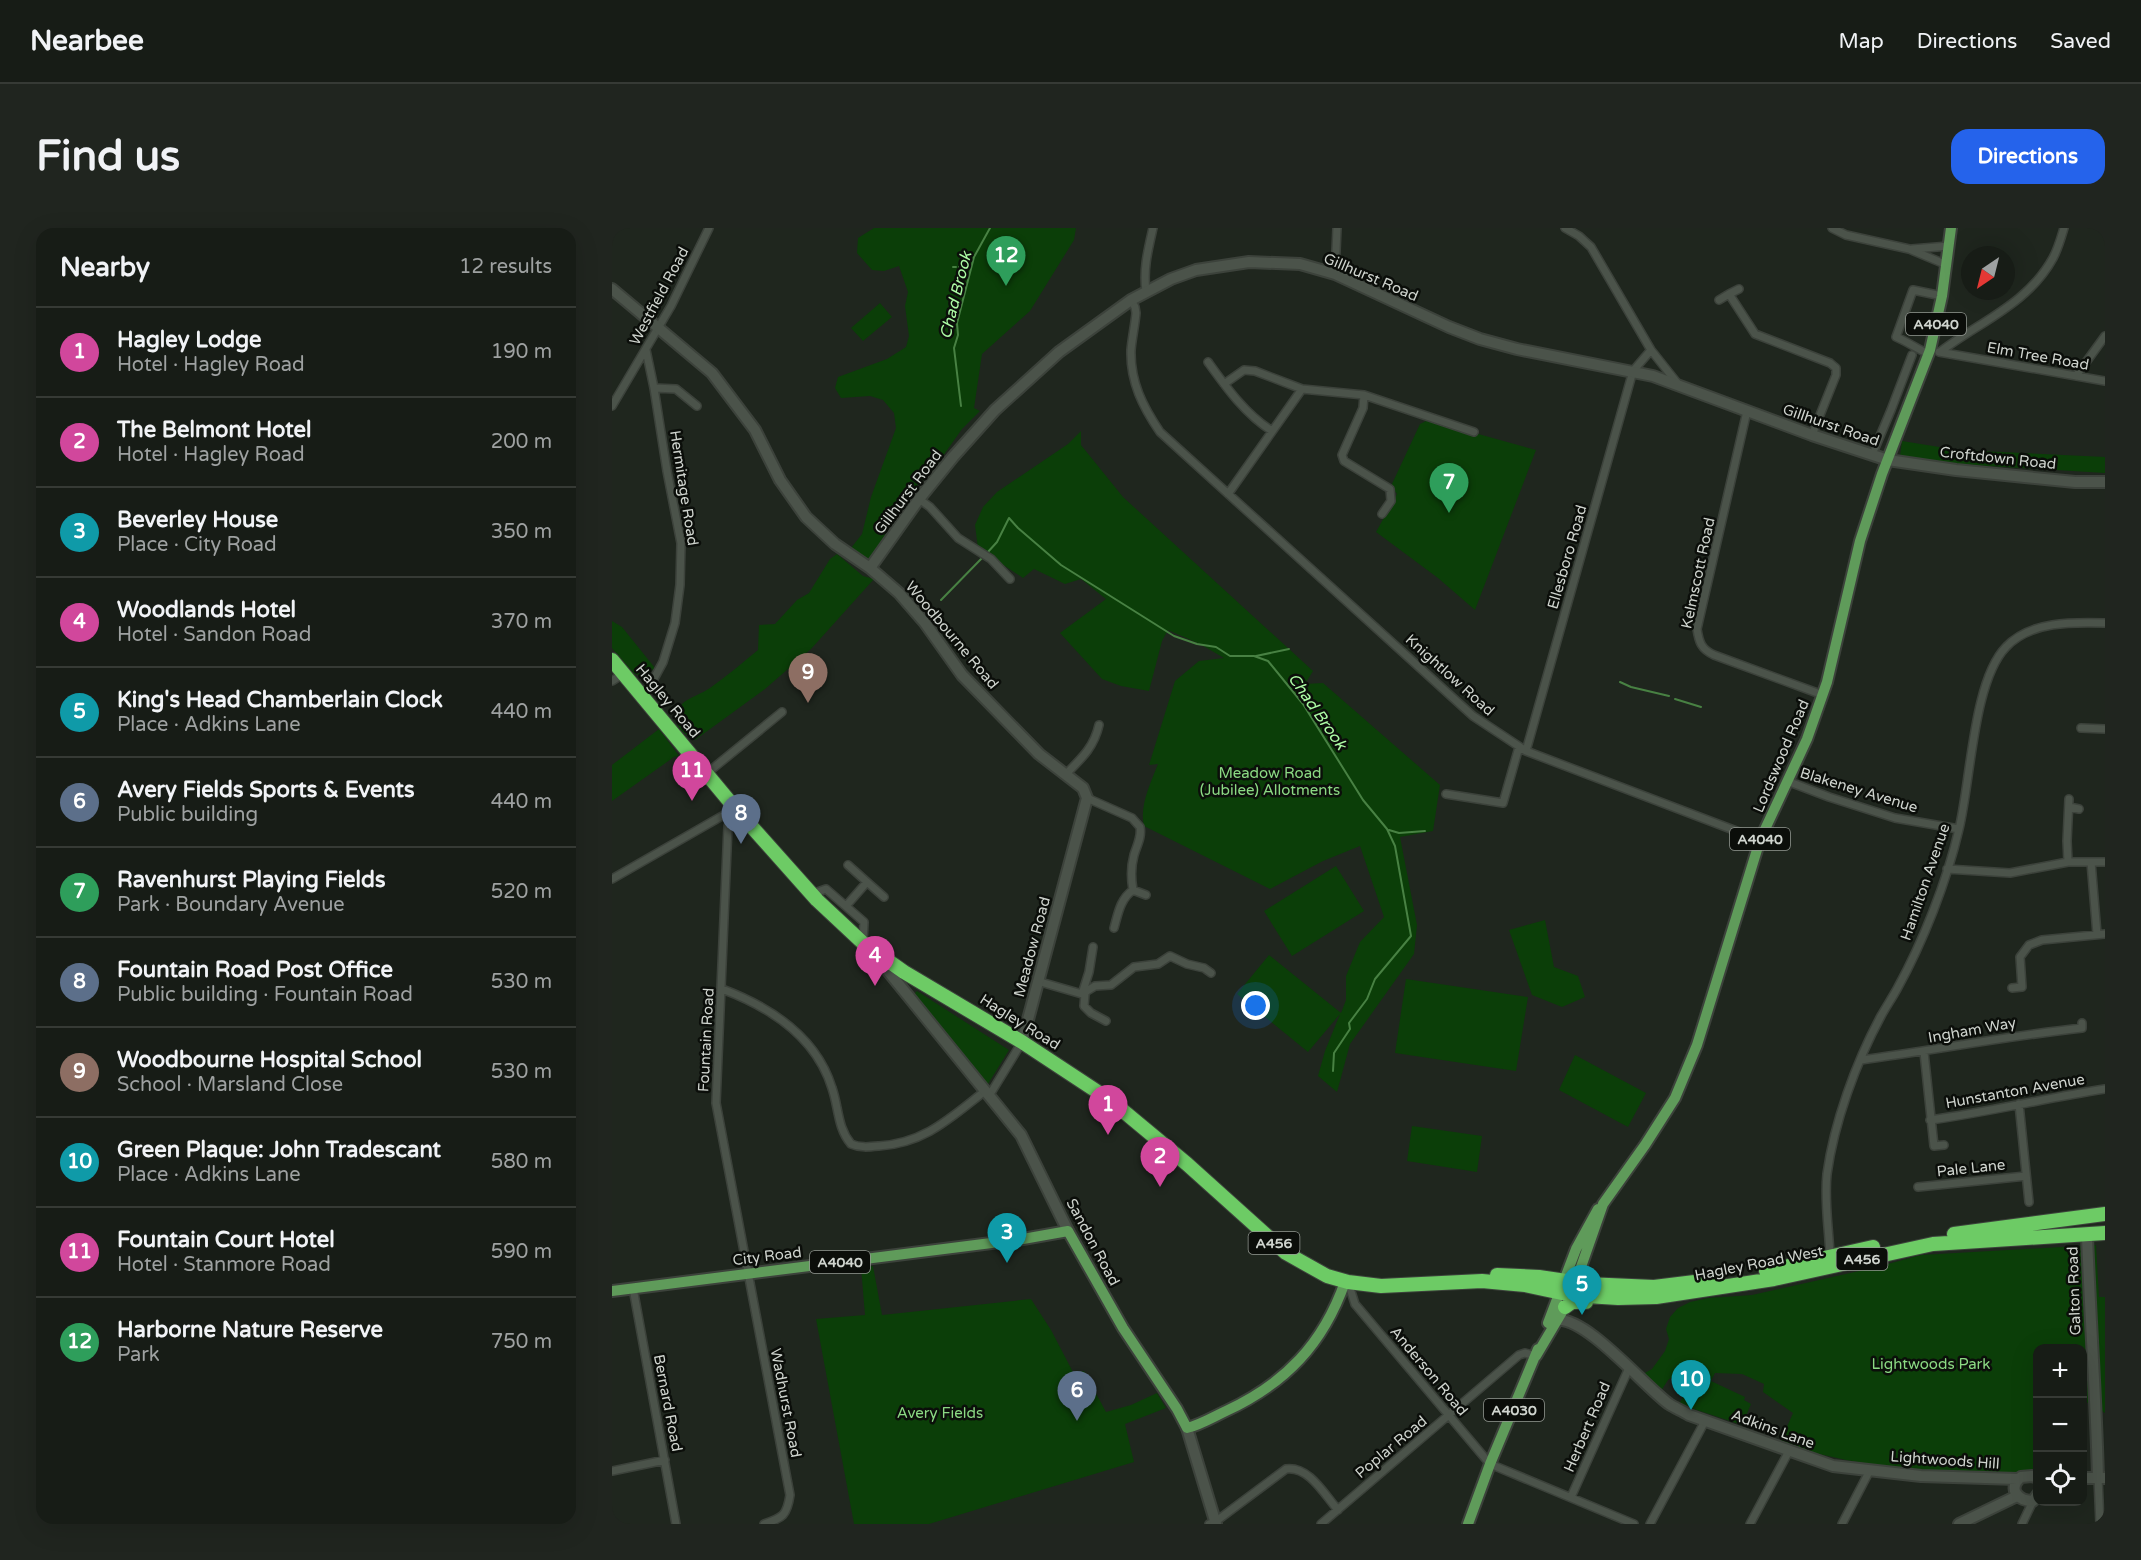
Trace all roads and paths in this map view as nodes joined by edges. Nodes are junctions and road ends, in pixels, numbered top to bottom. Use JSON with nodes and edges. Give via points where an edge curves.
{"nodes":[{"id":1,"x":709,"y":228,"type":"edge"},
{"id":2,"x":1154,"y":228,"type":"edge"},
{"id":3,"x":1337,"y":228,"type":"edge"},
{"id":4,"x":1565,"y":228,"type":"edge"},
{"id":5,"x":1832,"y":228,"type":"edge"},
{"id":6,"x":1952,"y":228,"type":"edge"},
{"id":7,"x":2064,"y":228,"type":"edge"},
{"id":8,"x":1949,"y":246,"type":"junction"},
{"id":9,"x":1909,"y":249,"type":"junction"},
{"id":10,"x":1947,"y":265,"type":"junction"},
{"id":11,"x":1335,"y":274,"type":"junction"},
{"id":12,"x":612,"y":289,"type":"edge"},
{"id":13,"x":1739,"y":289,"type":"dead end"},
{"id":14,"x":1146,"y":291,"type":"junction"},
{"id":15,"x":1729,"y":294,"type":"junction"},
{"id":16,"x":1942,"y":296,"type":"junction"},
{"id":17,"x":1131,"y":300,"type":"junction"},
{"id":18,"x":1719,"y":300,"type":"dead end"},
{"id":19,"x":657,"y":329,"type":"junction"},
{"id":20,"x":2105,"y":336,"type":"edge"},
{"id":21,"x":646,"y":350,"type":"junction"},
{"id":22,"x":1651,"y":350,"type":"junction"},
{"id":23,"x":1933,"y":352,"type":"junction"},
{"id":24,"x":1912,"y":354,"type":"dead end"},
{"id":25,"x":1208,"y":362,"type":"dead end"},
{"id":26,"x":1906,"y":370,"type":"junction"},
{"id":27,"x":1633,"y":371,"type":"junction"},
{"id":28,"x":1921,"y":374,"type":"junction"},
{"id":29,"x":2076,"y":376,"type":"junction"},
{"id":30,"x":2105,"y":381,"type":"edge"},
{"id":31,"x":1224,"y":384,"type":"junction"},
{"id":32,"x":1678,"y":384,"type":"junction"},
{"id":33,"x":654,"y":388,"type":"junction"},
{"id":34,"x":1302,"y":388,"type":"junction"},
{"id":35,"x":1364,"y":395,"type":"junction"},
{"id":36,"x":612,"y":406,"type":"edge"},
{"id":37,"x":697,"y":406,"type":"dead end"},
{"id":38,"x":1892,"y":410,"type":"junction"},
{"id":39,"x":1747,"y":411,"type":"junction"},
{"id":40,"x":1899,"y":414,"type":"dead end"},
{"id":41,"x":1272,"y":431,"type":"junction"},
{"id":42,"x":1474,"y":432,"type":"dead end"},
{"id":43,"x":1812,"y":435,"type":"junction"},
{"id":44,"x":1875,"y":448,"type":"dead end"},
{"id":45,"x":1888,"y":460,"type":"junction"},
{"id":46,"x":2105,"y":482,"type":"edge"},
{"id":47,"x":1228,"y":494,"type":"junction"},
{"id":48,"x":919,"y":499,"type":"junction"},
{"id":49,"x":1382,"y":514,"type":"dead end"},
{"id":50,"x":870,"y":568,"type":"junction"},
{"id":51,"x":1010,"y":579,"type":"dead end"},
{"id":52,"x":2105,"y":623,"type":"edge"},
{"id":53,"x":612,"y":660,"type":"edge"},
{"id":54,"x":618,"y":677,"type":"edge"},
{"id":55,"x":1823,"y":695,"type":"junction"},
{"id":56,"x":643,"y":698,"type":"junction"},
{"id":57,"x":782,"y":712,"type":"dead end"},
{"id":58,"x":1099,"y":724,"type":"dead end"},
{"id":59,"x":2080,"y":728,"type":"dead end"},
{"id":60,"x":2105,"y":729,"type":"edge"},
{"id":61,"x":1522,"y":749,"type":"junction"},
{"id":62,"x":706,"y":774,"type":"junction"},
{"id":63,"x":1066,"y":774,"type":"junction"},
{"id":64,"x":1787,"y":781,"type":"junction"},
{"id":65,"x":1446,"y":794,"type":"dead end"},
{"id":66,"x":1087,"y":798,"type":"junction"},
{"id":67,"x":2068,"y":799,"type":"dead end"},
{"id":68,"x":1503,"y":803,"type":"junction"},
{"id":69,"x":2069,"y":807,"type":"junction"},
{"id":70,"x":2079,"y":809,"type":"dead end"},
{"id":71,"x":733,"y":812,"type":"junction"},
{"id":72,"x":1502,"y":812,"type":"dead end"},
{"id":73,"x":1959,"y":829,"type":"junction"},
{"id":74,"x":1760,"y":840,"type":"junction"},
{"id":75,"x":2068,"y":862,"type":"junction"},
{"id":76,"x":2091,"y":862,"type":"junction"},
{"id":77,"x":2105,"y":862,"type":"edge"},
{"id":78,"x":848,"y":865,"type":"dead end"},
{"id":79,"x":1947,"y":869,"type":"junction"},
{"id":80,"x":612,"y":879,"type":"edge"},
{"id":81,"x":867,"y":882,"type":"junction"},
{"id":82,"x":1133,"y":890,"type":"junction"},
{"id":83,"x":812,"y":894,"type":"junction"},
{"id":84,"x":1146,"y":895,"type":"dead end"},
{"id":85,"x":884,"y":897,"type":"dead end"},
{"id":86,"x":846,"y":906,"type":"junction"},
{"id":87,"x":1114,"y":928,"type":"dead end"},
{"id":88,"x":2101,"y":934,"type":"edge"},
{"id":89,"x":867,"y":947,"type":"junction"},
{"id":90,"x":1093,"y":947,"type":"dead end"},
{"id":91,"x":904,"y":972,"type":"junction"},
{"id":92,"x":1211,"y":973,"type":"dead end"},
{"id":93,"x":1037,"y":981,"type":"junction"},
{"id":94,"x":2012,"y":988,"type":"dead end"},
{"id":95,"x":722,"y":989,"type":"junction"},
{"id":96,"x":906,"y":994,"type":"junction"},
{"id":97,"x":1083,"y":994,"type":"junction"},
{"id":98,"x":1106,"y":1021,"type":"dead end"},
{"id":99,"x":2082,"y":1023,"type":"dead end"},
{"id":100,"x":1022,"y":1042,"type":"junction"},
{"id":101,"x":1924,"y":1052,"type":"junction"},
{"id":102,"x":1861,"y":1060,"type":"junction"},
{"id":103,"x":2105,"y":1089,"type":"edge"},
{"id":104,"x":987,"y":1093,"type":"junction"},
{"id":105,"x":2019,"y":1104,"type":"junction"},
{"id":106,"x":1930,"y":1120,"type":"junction"},
{"id":107,"x":1944,"y":1145,"type":"dead end"},
{"id":108,"x":2026,"y":1176,"type":"junction"},
{"id":109,"x":1918,"y":1187,"type":"dead end"},
{"id":110,"x":2029,"y":1202,"type":"dead end"},
{"id":111,"x":2105,"y":1214,"type":"edge"},
{"id":112,"x":2064,"y":1220,"type":"junction"},
{"id":113,"x":1068,"y":1231,"type":"junction"},
{"id":114,"x":2105,"y":1233,"type":"edge"},
{"id":115,"x":2087,"y":1236,"type":"junction"},
{"id":116,"x":1832,"y":1260,"type":"junction"},
{"id":117,"x":748,"y":1273,"type":"junction"},
{"id":118,"x":1347,"y":1282,"type":"junction"},
{"id":119,"x":633,"y":1288,"type":"junction"},
{"id":120,"x":1569,"y":1288,"type":"junction"},
{"id":121,"x":612,"y":1290,"type":"edge"},
{"id":122,"x":1618,"y":1298,"type":"junction"},
{"id":123,"x":1565,"y":1308,"type":"junction"},
{"id":124,"x":1556,"y":1320,"type":"junction"},
{"id":125,"x":1536,"y":1356,"type":"junction"},
{"id":126,"x":1629,"y":1368,"type":"junction"},
{"id":127,"x":1449,"y":1416,"type":"junction"},
{"id":128,"x":1705,"y":1421,"type":"junction"},
{"id":129,"x":1187,"y":1428,"type":"junction"},
{"id":130,"x":1789,"y":1451,"type":"junction"},
{"id":131,"x":665,"y":1460,"type":"junction"},
{"id":132,"x":1490,"y":1464,"type":"junction"},
{"id":133,"x":1870,"y":1470,"type":"junction"},
{"id":134,"x":612,"y":1472,"type":"edge"},
{"id":135,"x":2033,"y":1477,"type":"edge"},
{"id":136,"x":2102,"y":1478,"type":"edge"},
{"id":137,"x":2017,"y":1479,"type":"junction"},
{"id":138,"x":1571,"y":1497,"type":"junction"},
{"id":139,"x":2018,"y":1498,"type":"junction"},
{"id":140,"x":2033,"y":1498,"type":"edge"},
{"id":141,"x":2033,"y":1502,"type":"edge"},
{"id":142,"x":1338,"y":1510,"type":"junction"},
{"id":143,"x":2024,"y":1520,"type":"edge"},
{"id":144,"x":1213,"y":1523,"type":"edge"},
{"id":145,"x":676,"y":1524,"type":"edge"},
{"id":146,"x":764,"y":1524,"type":"edge"},
{"id":147,"x":1321,"y":1524,"type":"edge"},
{"id":148,"x":1468,"y":1524,"type":"edge"},
{"id":149,"x":1634,"y":1524,"type":"edge"},
{"id":150,"x":1650,"y":1524,"type":"edge"},
{"id":151,"x":1750,"y":1524,"type":"edge"},
{"id":152,"x":1842,"y":1524,"type":"edge"},
{"id":153,"x":1959,"y":1524,"type":"edge"},
{"id":154,"x":2100,"y":1524,"type":"edge"}],
"edges":[{"from":1,"to":19,"type":"street","name":"Westfield Road"},
{"from":2,"to":14,"type":"street","via":[[1146,260]]},
{"from":3,"to":11,"type":"street"},
{"from":4,"to":22,"type":"street","via":[[1591,247]]},
{"from":5,"to":9,"type":"street","via":[[1846,235]]},
{"from":6,"to":8,"type":"main road","name":"Lordswood Road","number":"A4040"},
{"from":7,"to":23,"type":"street","via":[[2053,258],[2009,308]]},
{"from":8,"to":9,"type":"street"},
{"from":8,"to":10,"type":"main road","name":"Lordswood Road","number":"A4040"},
{"from":9,"to":10,"type":"street"},
{"from":10,"to":16,"type":"main road","name":"Lordswood Road","number":"A4040"},
{"from":11,"to":14,"type":"street","name":"Gillhurst Road","via":[[1300,264],[1249,262],[1196,270]]},
{"from":11,"to":27,"type":"street","name":"Gillhurst Road","via":[[1480,339]]},
{"from":12,"to":19,"type":"street","name":"Woodbourne Road"},
{"from":13,"to":15,"type":"street"},
{"from":14,"to":17,"type":"street","name":"Gillhurst Road"},
{"from":15,"to":18,"type":"street"},
{"from":15,"to":43,"type":"street","via":[[1755,334],[1836,368]]},
{"from":16,"to":23,"type":"main road","name":"Lordswood Road","number":"A4040"},
{"from":16,"to":23,"type":"street","name":"Elm Tree Road","via":[[1912,290],[1896,337]]},
{"from":17,"to":47,"type":"street","name":"Knightlow Road","via":[[1136,313],[1132,369],[1139,399],[1160,432]]},
{"from":17,"to":48,"type":"street","name":"Gillhurst Road","via":[[1028,378],[995,410]]},
{"from":19,"to":21,"type":"street","name":"Westfield Road"},
{"from":19,"to":50,"type":"street","name":"Woodbourne Road","via":[[712,373],[755,430],[780,480],[806,517],[835,544]]},
{"from":20,"to":29,"type":"street"},
{"from":21,"to":33,"type":"street","name":"Hermitage Road"},
{"from":21,"to":36,"type":"street","name":"Westfield Road"},
{"from":22,"to":27,"type":"street"},
{"from":22,"to":32,"type":"street"},
{"from":23,"to":28,"type":"main road","name":"Lordswood Road","number":"A4040"},
{"from":23,"to":29,"type":"street","name":"Elm Tree Road"},
{"from":24,"to":26,"type":"street"},
{"from":25,"to":31,"type":"street"},
{"from":26,"to":28,"type":"street"},
{"from":26,"to":38,"type":"street"},
{"from":27,"to":32,"type":"street","name":"Gillhurst Road"},
{"from":27,"to":61,"type":"street","name":"Ellesboro Road"},
{"from":28,"to":45,"type":"main road","name":"Lordswood Road","number":"A4040"},
{"from":29,"to":30,"type":"street","name":"Elm Tree Road"},
{"from":31,"to":34,"type":"street","via":[[1244,370]]},
{"from":31,"to":41,"type":"street"},
{"from":32,"to":39,"type":"street","name":"Gillhurst Road"},
{"from":33,"to":37,"type":"street","via":[[676,389]]},
{"from":33,"to":56,"type":"street","name":"Hermitage Road","via":[[681,543],[680,585],[675,623],[663,662]]},
{"from":34,"to":35,"type":"street"},
{"from":34,"to":41,"type":"street"},
{"from":35,"to":42,"type":"street"},
{"from":35,"to":49,"type":"street","via":[[1363,408],[1342,455],[1344,461],[1389,489],[1391,501]]},
{"from":38,"to":40,"type":"street"},
{"from":38,"to":44,"type":"street","via":[[1884,438]]},
{"from":39,"to":43,"type":"street","name":"Gillhurst Road"},
{"from":39,"to":55,"type":"street","name":"Kelmscott Road","via":[[1697,629],[1698,640],[1703,650],[1713,655]]},
{"from":41,"to":47,"type":"street"},
{"from":43,"to":45,"type":"street","name":"Gillhurst Road"},
{"from":45,"to":46,"type":"street","name":"Croftdown Road","via":[[2074,482]]},
{"from":45,"to":55,"type":"main road","name":"Lordswood Road","number":"A4040","via":[[1860,541]]},
{"from":47,"to":61,"type":"street","name":"Knightlow Road","via":[[1473,716]]},
{"from":48,"to":50,"type":"street","name":"Gillhurst Road"},
{"from":48,"to":51,"type":"street","via":[[958,538],[991,559]]},
{"from":50,"to":63,"type":"street","name":"Woodbourne Road","via":[[899,593],[976,690],[1039,754]]},
{"from":52,"to":73,"type":"street","name":"Hamilton Avenue","via":[[2080,622],[2035,629],[2006,647],[1989,673],[1981,701]]},
{"from":53,"to":54,"type":"highway","name":"Hagley Road","number":"A456"},
{"from":54,"to":56,"type":"highway","name":"Hagley Road","number":"A456"},
{"from":55,"to":64,"type":"main road","name":"Lordswood Road","number":"A4040"},
{"from":56,"to":62,"type":"highway","name":"Hagley Road","number":"A456"},
{"from":57,"to":62,"type":"street"},
{"from":58,"to":63,"type":"street","via":[[1096,739]]},
{"from":59,"to":60,"type":"street"},
{"from":61,"to":68,"type":"street","name":"Ellesboro Road"},
{"from":61,"to":74,"type":"street","name":"Knightlow Road"},
{"from":62,"to":71,"type":"highway","name":"Hagley Road","number":"A456"},
{"from":63,"to":66,"type":"street","name":"Woodbourne Road","via":[[1083,788]]},
{"from":64,"to":73,"type":"street","name":"Blakeney Avenue","via":[[1895,818]]},
{"from":64,"to":74,"type":"main road","name":"Lordswood Road","number":"A4040"},
{"from":65,"to":68,"type":"street"},
{"from":66,"to":82,"type":"street","via":[[1132,818],[1140,826],[1133,856]]},
{"from":66,"to":93,"type":"street","name":"Meadow Road"},
{"from":67,"to":69,"type":"street"},
{"from":68,"to":72,"type":"street","name":"Ellesboro Road"},
{"from":69,"to":70,"type":"street"},
{"from":69,"to":75,"type":"street"},
{"from":71,"to":80,"type":"street"},
{"from":71,"to":83,"type":"highway","name":"Hagley Road","number":"A456"},
{"from":71,"to":95,"type":"street","name":"Fountain Road"},
{"from":73,"to":79,"type":"street","name":"Hamilton Avenue"},
{"from":74,"to":120,"type":"main road","name":"Lordswood Road","number":"A4040","via":[[1697,1045],[1675,1098],[1602,1204]]},
{"from":75,"to":76,"type":"street"},
{"from":75,"to":79,"type":"street","via":[[2010,873]]},
{"from":76,"to":77,"type":"street"},
{"from":76,"to":88,"type":"street"},
{"from":78,"to":81,"type":"street"},
{"from":79,"to":102,"type":"street","name":"Hamilton Avenue","via":[[1925,930]]},
{"from":81,"to":85,"type":"street"},
{"from":81,"to":86,"type":"street"},
{"from":82,"to":84,"type":"street"},
{"from":82,"to":87,"type":"street","via":[[1122,901]]},
{"from":83,"to":86,"type":"street","via":[[826,889]]},
{"from":83,"to":89,"type":"highway","name":"Hagley Road","number":"A456"},
{"from":86,"to":89,"type":"street","via":[[864,922]]},
{"from":88,"to":94,"type":"street","via":[[2029,945],[2020,957],[2022,987]]},
{"from":89,"to":91,"type":"highway","name":"Hagley Road","number":"A456"},
{"from":89,"to":96,"type":"street","name":"Sandon Road"},
{"from":90,"to":97,"type":"street"},
{"from":91,"to":96,"type":"street"},
{"from":91,"to":100,"type":"highway","name":"Hagley Road","number":"A456"},
{"from":92,"to":97,"type":"street","via":[[1170,956],[1158,964],[1134,968],[1111,985],[1095,986]]},
{"from":93,"to":97,"type":"street"},
{"from":93,"to":100,"type":"street","name":"Meadow Road"},
{"from":95,"to":104,"type":"street","via":[[779,1017],[804,1041],[824,1068],[842,1131],[851,1144],[898,1145],[919,1139]]},
{"from":95,"to":117,"type":"street","name":"Fountain Road","via":[[716,1103]]},
{"from":96,"to":104,"type":"street","name":"Sandon Road"},
{"from":97,"to":98,"type":"street","via":[[1084,1006]]},
{"from":99,"to":101,"type":"street","name":"Ingham Way","via":[[2082,1028],[2015,1035]]},
{"from":100,"to":104,"type":"street","name":"Meadow Road"},
{"from":100,"to":118,"type":"highway","name":"Hagley Road","number":"A456","via":[[1110,1100],[1286,1253],[1327,1276]]},
{"from":101,"to":102,"type":"street","name":"Ingham Way"},
{"from":101,"to":106,"type":"street"},
{"from":102,"to":116,"type":"street","name":"Hamilton Avenue","via":[[1845,1099],[1827,1175]]},
{"from":103,"to":105,"type":"street","name":"Hunstanton Avenue"},
{"from":104,"to":113,"type":"street","name":"Sandon Road","via":[[1028,1145]]},
{"from":105,"to":106,"type":"street","name":"Hunstanton Avenue"},
{"from":105,"to":108,"type":"street"},
{"from":106,"to":107,"type":"street","via":[[1934,1146]]},
{"from":108,"to":109,"type":"street","name":"Pale Lane"},
{"from":108,"to":110,"type":"street"},
{"from":111,"to":112,"type":"highway","name":"Hagley Road West","number":"A456"},
{"from":112,"to":115,"type":"highway","via":[[2081,1224]]},
{"from":112,"to":116,"type":"highway","name":"Hagley Road West","number":"A456","via":[[1953,1234]]},
{"from":113,"to":117,"type":"main road","name":"City Road","number":"A4040"},
{"from":113,"to":129,"type":"main road","name":"Sandon Road","via":[[1123,1328]]},
{"from":114,"to":115,"type":"highway","name":"Hagley Road West","number":"A456"},
{"from":115,"to":116,"type":"highway","name":"Hagley Road West","number":"A456","via":[[1933,1244]]},
{"from":115,"to":136,"type":"street","name":"Galton Road"},
{"from":116,"to":120,"type":"highway","name":"Hagley Road West","number":"A456","via":[[1654,1287]]},
{"from":116,"to":122,"type":"highway","name":"Hagley Road West","number":"A456","via":[[1720,1288]]},
{"from":117,"to":119,"type":"main road","name":"City Road","number":"A4040"},
{"from":117,"to":146,"type":"street","name":"Wadhurst Road","via":[[790,1495],[783,1515]]},
{"from":118,"to":120,"type":"highway","name":"Hagley Road","number":"A456","via":[[1381,1286],[1482,1281],[1492,1275],[1516,1275]]},
{"from":118,"to":127,"type":"street","name":"Anderson Road","via":[[1354,1304]]},
{"from":118,"to":129,"type":"main road","via":[[1322,1333],[1284,1376],[1253,1398]]},
{"from":119,"to":121,"type":"main road","name":"City Road","number":"A4040"},
{"from":119,"to":131,"type":"street","name":"Bernard Road"},
{"from":120,"to":122,"type":"highway","name":"Hagley Road West","number":"A456"},
{"from":120,"to":123,"type":"main road","number":"A4030"},
{"from":120,"to":125,"type":"main road","number":"A4030"},
{"from":122,"to":123,"type":"highway","number":"A456","via":[[1576,1302]]},
{"from":123,"to":124,"type":"main road","number":"A4030"},
{"from":124,"to":125,"type":"main road","number":"A4030"},
{"from":124,"to":126,"type":"street","name":"Adkins Lane","via":[[1568,1320]]},
{"from":125,"to":127,"type":"street","name":"Poplar Road","via":[[1519,1355]]},
{"from":125,"to":132,"type":"main road","number":"A4030"},
{"from":126,"to":128,"type":"street","name":"Adkins Lane","via":[[1670,1404]]},
{"from":126,"to":138,"type":"street","name":"Herbert Road"},
{"from":127,"to":132,"type":"street","name":"Anderson Road"},
{"from":127,"to":142,"type":"street","name":"Poplar Road"},
{"from":128,"to":130,"type":"street","name":"Adkins Lane"},
{"from":128,"to":150,"type":"street"},
{"from":129,"to":144,"type":"street","name":"Sandon Road"},
{"from":130,"to":133,"type":"street","name":"Adkins Lane","via":[[1833,1466]]},
{"from":130,"to":151,"type":"street"},
{"from":131,"to":134,"type":"street"},
{"from":131,"to":145,"type":"street","name":"Bernard Road"},
{"from":132,"to":138,"type":"street","name":"Anderson Road"},
{"from":132,"to":148,"type":"main road","number":"A4030"},
{"from":133,"to":137,"type":"street","name":"Lightwoods Hill"},
{"from":133,"to":152,"type":"street"},
{"from":135,"to":137,"type":"street","name":"Lightwoods Hill"},
{"from":136,"to":154,"type":"street","name":"Galton Road"},
{"from":137,"to":139,"type":"street","via":[[2014,1490]]},
{"from":138,"to":149,"type":"street","name":"Anderson Road"},
{"from":139,"to":140,"type":"street"},
{"from":139,"to":143,"type":"street","via":[[2026,1509]]},
{"from":139,"to":153,"type":"street"},
{"from":141,"to":143,"type":"street"},
{"from":142,"to":144,"type":"street","via":[[1304,1472],[1292,1468]]},
{"from":142,"to":147,"type":"street","name":"Poplar Road"}]}
